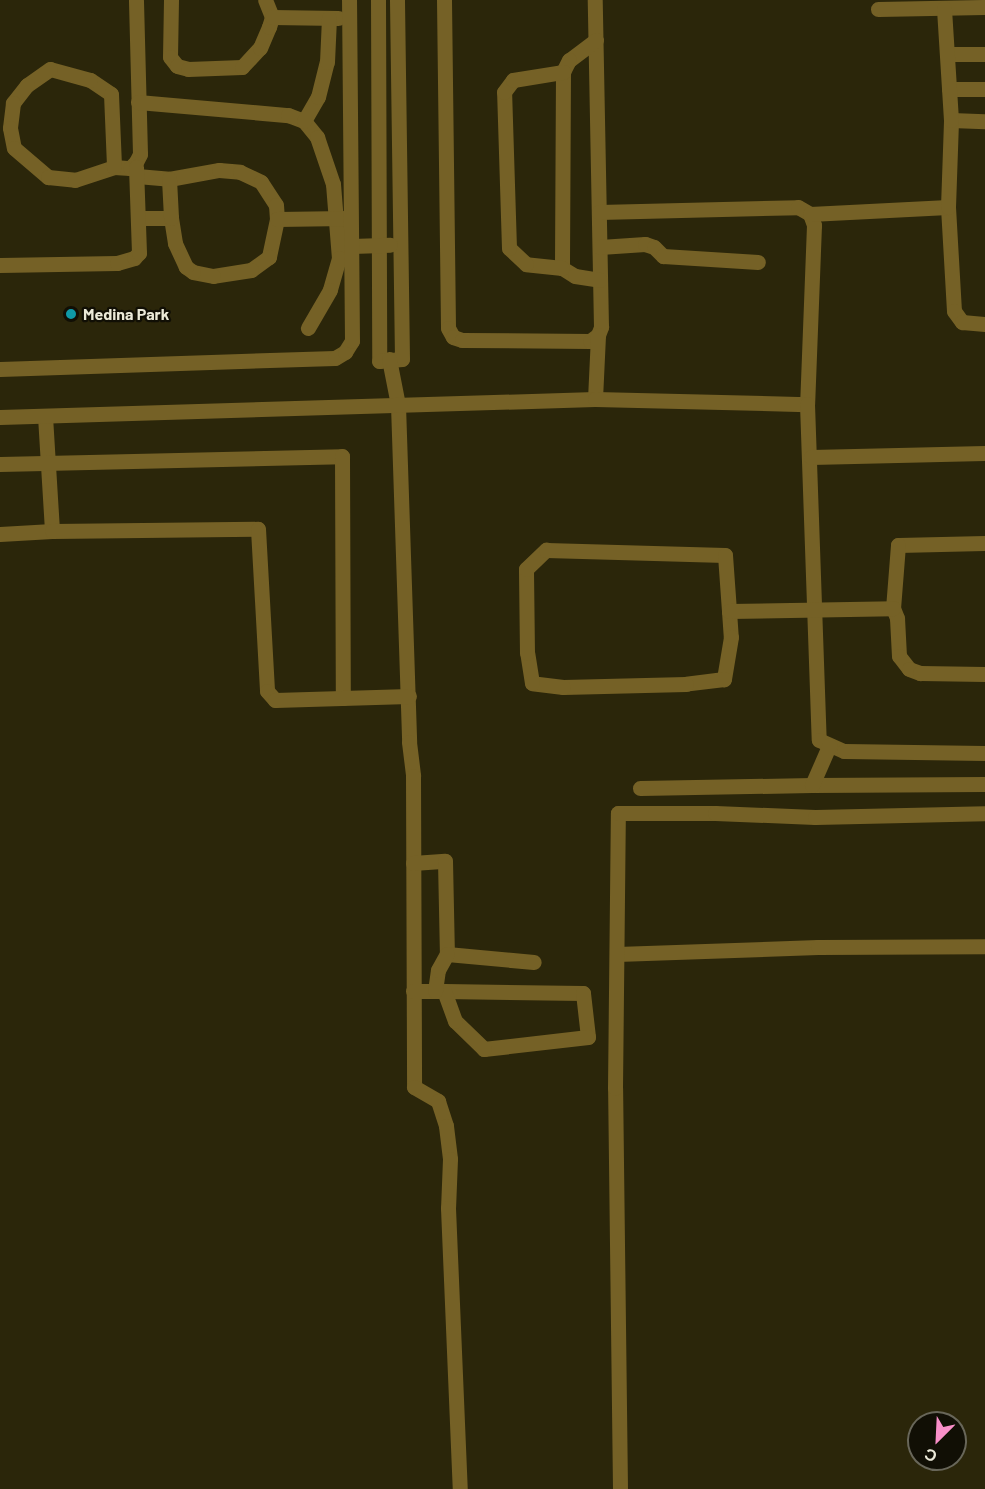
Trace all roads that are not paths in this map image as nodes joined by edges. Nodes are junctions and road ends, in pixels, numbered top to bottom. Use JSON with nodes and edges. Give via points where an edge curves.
{"nodes":[{"id":1,"x":136,"y":0,"type":"edge"},
{"id":2,"x":171,"y":0,"type":"edge"},
{"id":3,"x":266,"y":0,"type":"edge"},
{"id":4,"x":350,"y":0,"type":"edge"},
{"id":5,"x":378,"y":0,"type":"edge"},
{"id":6,"x":397,"y":0,"type":"edge"},
{"id":7,"x":444,"y":0,"type":"edge"},
{"id":8,"x":595,"y":0,"type":"edge"},
{"id":9,"x":985,"y":7,"type":"edge"},
{"id":10,"x":944,"y":8,"type":"junction"},
{"id":11,"x":878,"y":9,"type":"dead end"},
{"id":12,"x":272,"y":17,"type":"junction"},
{"id":13,"x":329,"y":18,"type":"junction"},
{"id":14,"x":350,"y":19,"type":"junction"},
{"id":15,"x":596,"y":40,"type":"junction"},
{"id":16,"x":947,"y":54,"type":"junction"},
{"id":17,"x":985,"y":54,"type":"edge"},
{"id":18,"x":563,"y":72,"type":"junction"},
{"id":19,"x":137,"y":85,"type":"junction"},
{"id":20,"x":949,"y":89,"type":"junction"},
{"id":21,"x":985,"y":89,"type":"edge"},
{"id":22,"x":111,"y":94,"type":"junction"},
{"id":23,"x":138,"y":102,"type":"junction"},
{"id":24,"x":951,"y":120,"type":"junction"},
{"id":25,"x":304,"y":121,"type":"junction"},
{"id":26,"x":985,"y":121,"type":"edge"},
{"id":27,"x":5,"y":124,"type":"edge"},
{"id":28,"x":114,"y":166,"type":"junction"},
{"id":29,"x":136,"y":169,"type":"junction"},
{"id":30,"x":169,"y":179,"type":"junction"},
{"id":31,"x":948,"y":207,"type":"junction"},
{"id":32,"x":599,"y":212,"type":"junction"},
{"id":33,"x":810,"y":214,"type":"junction"},
{"id":34,"x":138,"y":218,"type":"junction"},
{"id":35,"x":171,"y":218,"type":"junction"},
{"id":36,"x":344,"y":218,"type":"junction"},
{"id":37,"x":277,"y":219,"type":"junction"},
{"id":38,"x":399,"y":245,"type":"junction"},
{"id":39,"x":352,"y":246,"type":"junction"},
{"id":40,"x":380,"y":246,"type":"junction"},
{"id":41,"x":600,"y":247,"type":"junction"},
{"id":42,"x":758,"y":262,"type":"dead end"},
{"id":43,"x":0,"y":265,"type":"edge"},
{"id":44,"x":562,"y":268,"type":"junction"},
{"id":45,"x":600,"y":280,"type":"junction"},
{"id":46,"x":985,"y":324,"type":"edge"},
{"id":47,"x":308,"y":328,"type":"dead end"},
{"id":48,"x":598,"y":335,"type":"junction"},
{"id":49,"x":389,"y":359,"type":"junction"},
{"id":50,"x":0,"y":369,"type":"edge"},
{"id":51,"x":595,"y":399,"type":"junction"},
{"id":52,"x":807,"y":404,"type":"junction"},
{"id":53,"x":398,"y":405,"type":"junction"},
{"id":54,"x":45,"y":416,"type":"junction"},
{"id":55,"x":0,"y":417,"type":"edge"},
{"id":56,"x":985,"y":453,"type":"edge"},
{"id":57,"x":811,"y":457,"type":"junction"},
{"id":58,"x":48,"y":461,"type":"junction"},
{"id":59,"x":0,"y":464,"type":"edge"},
{"id":60,"x":52,"y":531,"type":"junction"},
{"id":61,"x":0,"y":534,"type":"edge"},
{"id":62,"x":985,"y":543,"type":"edge"},
{"id":63,"x":893,"y":608,"type":"junction"},
{"id":64,"x":729,"y":611,"type":"junction"},
{"id":65,"x":814,"y":611,"type":"junction"},
{"id":66,"x":985,"y":674,"type":"edge"},
{"id":67,"x":409,"y":696,"type":"junction"},
{"id":68,"x":343,"y":698,"type":"junction"},
{"id":69,"x":830,"y":746,"type":"junction"},
{"id":70,"x":985,"y":753,"type":"edge"},
{"id":71,"x":985,"y":784,"type":"edge"},
{"id":72,"x":812,"y":785,"type":"junction"},
{"id":73,"x":640,"y":788,"type":"dead end"},
{"id":74,"x":985,"y":813,"type":"edge"},
{"id":75,"x":412,"y":863,"type":"junction"},
{"id":76,"x":985,"y":946,"type":"edge"},
{"id":77,"x":447,"y":954,"type":"junction"},
{"id":78,"x":617,"y":954,"type":"junction"},
{"id":79,"x":534,"y":962,"type":"dead end"},
{"id":80,"x":413,"y":991,"type":"junction"},
{"id":81,"x":440,"y":991,"type":"junction"},
{"id":82,"x":460,"y":1489,"type":"edge"},
{"id":83,"x":620,"y":1489,"type":"edge"}],
"edges":[{"from":1,"to":19,"type":"street"},
{"from":2,"to":12,"type":"street","via":[[170,57],[177,66],[188,69],[242,67],[260,48]]},
{"from":3,"to":12,"type":"street"},
{"from":4,"to":14,"type":"street"},
{"from":5,"to":40,"type":"street"},
{"from":6,"to":38,"type":"street"},
{"from":7,"to":48,"type":"street","via":[[448,328],[453,337],[462,340],[590,341]]},
{"from":8,"to":15,"type":"street"},
{"from":9,"to":10,"type":"street"},
{"from":10,"to":11,"type":"street"},
{"from":10,"to":16,"type":"street"},
{"from":12,"to":13,"type":"street"},
{"from":13,"to":14,"type":"street"},
{"from":13,"to":25,"type":"street","via":[[327,62],[318,97]]},
{"from":14,"to":36,"type":"street"},
{"from":15,"to":18,"type":"street","via":[[569,60]]},
{"from":15,"to":32,"type":"street"},
{"from":16,"to":17,"type":"street"},
{"from":16,"to":20,"type":"street"},
{"from":18,"to":44,"type":"street"},
{"from":18,"to":44,"type":"street","via":[[513,80],[504,92],[509,248],[526,264]]},
{"from":19,"to":22,"type":"street"},
{"from":19,"to":23,"type":"street"},
{"from":20,"to":21,"type":"street"},
{"from":20,"to":24,"type":"street"},
{"from":22,"to":27,"type":"street","via":[[90,80],[50,69],[27,85],[13,103]]},
{"from":22,"to":28,"type":"street"},
{"from":23,"to":25,"type":"street","via":[[272,112]]},
{"from":23,"to":29,"type":"street","via":[[140,154]]},
{"from":24,"to":26,"type":"street"},
{"from":24,"to":31,"type":"street"},
{"from":25,"to":36,"type":"street","via":[[317,137]]},
{"from":27,"to":28,"type":"street","via":[[14,148],[48,177],[75,180]]},
{"from":28,"to":29,"type":"street"},
{"from":29,"to":30,"type":"street"},
{"from":29,"to":34,"type":"street"},
{"from":30,"to":35,"type":"street"},
{"from":30,"to":37,"type":"street","via":[[219,170],[240,172],[261,182],[276,205]]},
{"from":31,"to":33,"type":"street"},
{"from":31,"to":46,"type":"street","via":[[954,311],[962,321]]},
{"from":32,"to":33,"type":"street","via":[[798,207]]},
{"from":32,"to":41,"type":"street"},
{"from":33,"to":52,"type":"street","via":[[814,225]]},
{"from":34,"to":35,"type":"street"},
{"from":34,"to":43,"type":"street","via":[[139,253],[125,263]]},
{"from":35,"to":37,"type":"street","via":[[175,243],[186,267],[213,276],[251,270],[269,257]]},
{"from":36,"to":37,"type":"street"},
{"from":36,"to":39,"type":"street"},
{"from":36,"to":47,"type":"street","via":[[330,290]]},
{"from":38,"to":40,"type":"street"},
{"from":38,"to":49,"type":"street","via":[[402,359]]},
{"from":39,"to":40,"type":"street"},
{"from":39,"to":50,"type":"street","via":[[352,341],[335,358]]},
{"from":40,"to":49,"type":"street","via":[[379,361]]},
{"from":41,"to":42,"type":"street","via":[[645,244],[663,256]]},
{"from":41,"to":45,"type":"street"},
{"from":44,"to":45,"type":"street","via":[[575,276]]},
{"from":45,"to":48,"type":"street"},
{"from":48,"to":51,"type":"street"},
{"from":49,"to":53,"type":"street"},
{"from":51,"to":52,"type":"street"},
{"from":51,"to":53,"type":"street"},
{"from":52,"to":57,"type":"street"},
{"from":53,"to":54,"type":"street"},
{"from":53,"to":67,"type":"street"},
{"from":54,"to":55,"type":"street"},
{"from":54,"to":58,"type":"street"},
{"from":56,"to":57,"type":"street"},
{"from":57,"to":65,"type":"street"},
{"from":58,"to":59,"type":"street"},
{"from":58,"to":60,"type":"street"},
{"from":58,"to":68,"type":"street","via":[[342,456]]},
{"from":60,"to":61,"type":"street"},
{"from":60,"to":68,"type":"street","via":[[258,530],[267,691],[275,700]]},
{"from":62,"to":63,"type":"street","via":[[898,545]]},
{"from":63,"to":65,"type":"street"},
{"from":63,"to":66,"type":"street","via":[[898,656],[909,669],[920,673]]},
{"from":64,"to":64,"type":"street","via":[[725,555],[546,550],[526,569],[527,653],[532,683],[563,687],[687,684],[724,679],[731,637]]},
{"from":64,"to":65,"type":"street"},
{"from":65,"to":69,"type":"street","via":[[819,740]]},
{"from":67,"to":68,"type":"street"},
{"from":67,"to":75,"type":"street"},
{"from":69,"to":70,"type":"street","via":[[844,751]]},
{"from":69,"to":72,"type":"street"},
{"from":71,"to":72,"type":"street"},
{"from":72,"to":73,"type":"street"},
{"from":74,"to":78,"type":"street","via":[[815,817],[618,813]]},
{"from":75,"to":77,"type":"street","via":[[445,861]]},
{"from":75,"to":80,"type":"street"},
{"from":76,"to":78,"type":"street"},
{"from":77,"to":79,"type":"street"},
{"from":77,"to":81,"type":"street","via":[[438,970]]},
{"from":78,"to":83,"type":"street"},
{"from":80,"to":81,"type":"street"},
{"from":80,"to":82,"type":"street","via":[[414,1087],[438,1101],[450,1159],[448,1208]]},
{"from":81,"to":81,"type":"street","via":[[583,993],[588,1037],[484,1049],[455,1021]]}]}
